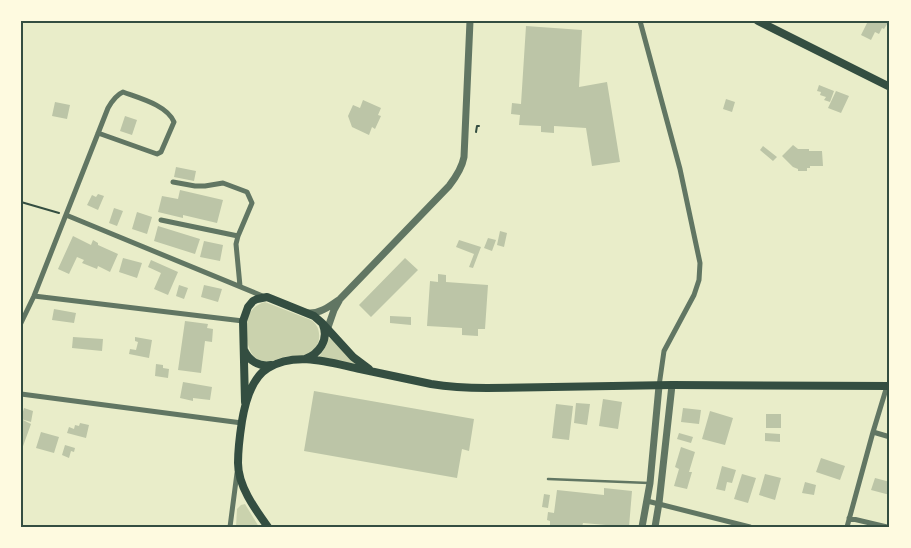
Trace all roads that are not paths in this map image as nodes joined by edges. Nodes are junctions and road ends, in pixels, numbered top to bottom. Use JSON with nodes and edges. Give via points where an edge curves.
{"nodes":[{"id":1,"x":470,"y":21,"type":"edge"},
{"id":2,"x":640,"y":21,"type":"edge"},
{"id":3,"x":758,"y":21,"type":"edge"},
{"id":4,"x":890,"y":87,"type":"edge"},
{"id":5,"x":98,"y":134,"type":"junction"},
{"id":6,"x":173,"y":182,"type":"dead end"},
{"id":7,"x":66,"y":215,"type":"junction"},
{"id":8,"x":161,"y":220,"type":"dead end"},
{"id":9,"x":238,"y":236,"type":"junction"},
{"id":10,"x":240,"y":286,"type":"junction"},
{"id":11,"x":34,"y":296,"type":"junction"},
{"id":12,"x":267,"y":298,"type":"junction"},
{"id":13,"x":340,"y":299,"type":"junction"},
{"id":14,"x":306,"y":313,"type":"junction"},
{"id":15,"x":243,"y":321,"type":"junction"},
{"id":16,"x":21,"y":323,"type":"edge"},
{"id":17,"x":325,"y":329,"type":"junction"},
{"id":18,"x":243,"y":347,"type":"junction"},
{"id":19,"x":303,"y":359,"type":"junction"},
{"id":20,"x":275,"y":364,"type":"junction"},
{"id":21,"x":373,"y":371,"type":"junction"},
{"id":22,"x":672,"y":385,"type":"junction"},
{"id":23,"x":659,"y":386,"type":"junction"},
{"id":24,"x":888,"y":386,"type":"edge"},
{"id":25,"x":21,"y":394,"type":"edge"},
{"id":26,"x":245,"y":406,"type":"junction"},
{"id":27,"x":242,"y":423,"type":"junction"},
{"id":28,"x":873,"y":432,"type":"junction"},
{"id":29,"x":890,"y":436,"type":"edge"},
{"id":30,"x":238,"y":464,"type":"junction"},
{"id":31,"x":548,"y":479,"type":"dead end"},
{"id":32,"x":650,"y":483,"type":"junction"},
{"id":33,"x":647,"y":501,"type":"junction"},
{"id":34,"x":659,"y":503,"type":"junction"},
{"id":35,"x":849,"y":518,"type":"junction"},
{"id":36,"x":230,"y":527,"type":"edge"},
{"id":37,"x":268,"y":527,"type":"edge"},
{"id":38,"x":642,"y":527,"type":"edge"},
{"id":39,"x":655,"y":527,"type":"edge"},
{"id":40,"x":750,"y":527,"type":"edge"},
{"id":41,"x":847,"y":527,"type":"edge"},
{"id":42,"x":887,"y":527,"type":"edge"}],
"edges":[{"from":1,"to":13,"type":"street","via":[[461,169],[449,186]]},
{"from":2,"to":23,"type":"street","via":[[680,169],[700,263],[694,295],[664,351]]},
{"from":3,"to":4,"type":"main road"},
{"from":5,"to":5,"type":"street","via":[[108,108],[123,92],[163,108],[174,122],[162,152],[157,154]]},
{"from":5,"to":7,"type":"street"},
{"from":6,"to":9,"type":"street","via":[[195,186],[223,183],[247,192],[252,203]]},
{"from":7,"to":10,"type":"street"},
{"from":7,"to":11,"type":"street"},
{"from":8,"to":9,"type":"street"},
{"from":9,"to":10,"type":"street"},
{"from":10,"to":12,"type":"street"},
{"from":11,"to":15,"type":"street"},
{"from":11,"to":16,"type":"street"},
{"from":12,"to":14,"type":"main road"},
{"from":12,"to":15,"type":"main road","via":[[253,301]]},
{"from":13,"to":14,"type":"street","via":[[322,310]]},
{"from":13,"to":17,"type":"street"},
{"from":14,"to":17,"type":"main road","via":[[314,316]]},
{"from":15,"to":18,"type":"main road"},
{"from":17,"to":19,"type":"main road","via":[[322,345],[316,354]]},
{"from":17,"to":21,"type":"main road","via":[[353,357]]},
{"from":18,"to":20,"type":"main road","via":[[254,362],[265,366]]},
{"from":18,"to":26,"type":"main road"},
{"from":19,"to":20,"type":"main road"},
{"from":19,"to":21,"type":"main road"},
{"from":20,"to":26,"type":"main road","via":[[260,375]]},
{"from":21,"to":23,"type":"main road","via":[[431,384],[462,387]]},
{"from":22,"to":23,"type":"main road"},
{"from":22,"to":24,"type":"main road"},
{"from":22,"to":34,"type":"street"},
{"from":23,"to":32,"type":"street"},
{"from":24,"to":28,"type":"street"},
{"from":25,"to":27,"type":"street"},
{"from":26,"to":27,"type":"main road"},
{"from":27,"to":30,"type":"main road"},
{"from":28,"to":29,"type":"street"},
{"from":28,"to":35,"type":"street"},
{"from":30,"to":36,"type":"street"},
{"from":30,"to":37,"type":"main road","via":[[244,487]]},
{"from":31,"to":32,"type":"lane"},
{"from":32,"to":33,"type":"street"},
{"from":33,"to":34,"type":"street"},
{"from":33,"to":38,"type":"street"},
{"from":34,"to":39,"type":"street"},
{"from":34,"to":40,"type":"street"},
{"from":35,"to":41,"type":"street"},
{"from":35,"to":42,"type":"street"}]}
